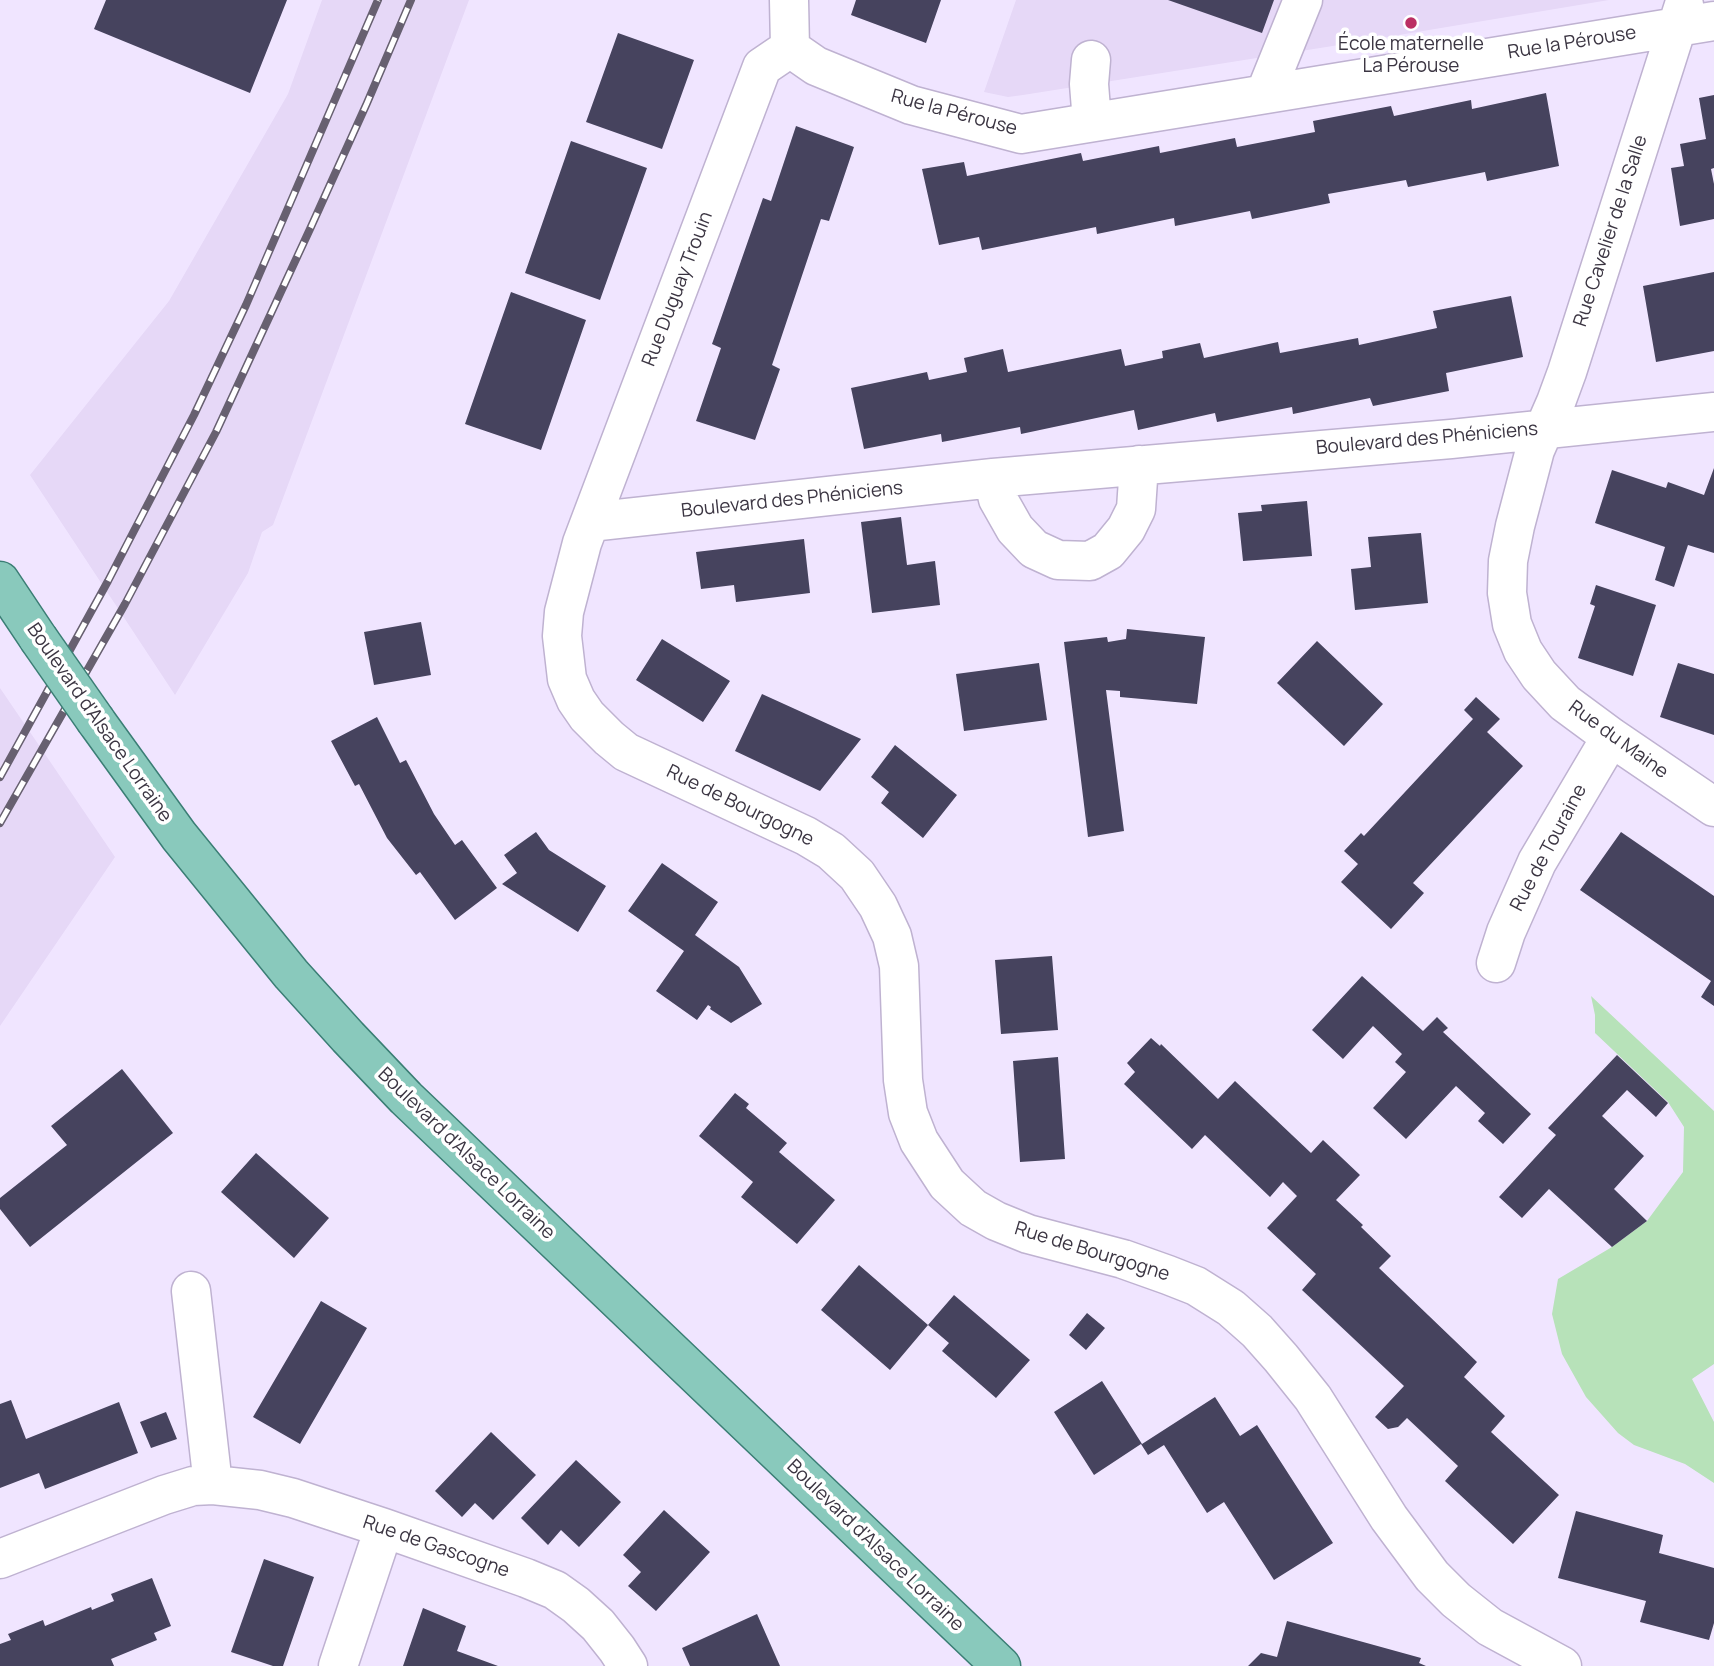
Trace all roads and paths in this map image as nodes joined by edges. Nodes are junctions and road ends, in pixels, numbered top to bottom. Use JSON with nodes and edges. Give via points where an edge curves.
{"nodes":[{"id":1,"x":789,"y":0,"type":"edge"},
{"id":2,"x":1303,"y":0,"type":"edge"},
{"id":3,"x":1681,"y":13,"type":"edge"},
{"id":4,"x":1714,"y":21,"type":"edge"},
{"id":5,"x":790,"y":48,"type":"junction"},
{"id":6,"x":1091,"y":60,"type":"dead end"},
{"id":7,"x":1265,"y":93,"type":"junction"},
{"id":8,"x":1092,"y":122,"type":"junction"},
{"id":9,"x":1714,"y":412,"type":"edge"},
{"id":10,"x":1539,"y":445,"type":"junction"},
{"id":11,"x":1139,"y":464,"type":"junction"},
{"id":12,"x":993,"y":478,"type":"junction"},
{"id":13,"x":586,"y":533,"type":"junction"},
{"id":14,"x":0,"y":581,"type":"edge"},
{"id":15,"x":1611,"y":737,"type":"junction"},
{"id":16,"x":1714,"y":807,"type":"edge"},
{"id":17,"x":1496,"y":963,"type":"dead end"},
{"id":18,"x":191,"y":1291,"type":"dead end"},
{"id":19,"x":213,"y":1485,"type":"junction"},
{"id":20,"x":384,"y":1528,"type":"junction"},
{"id":21,"x":0,"y":1559,"type":"edge"},
{"id":22,"x":1544,"y":1661,"type":"edge"},
{"id":23,"x":338,"y":1666,"type":"edge"},
{"id":24,"x":628,"y":1666,"type":"edge"},
{"id":25,"x":1001,"y":1666,"type":"edge"}],
"edges":[{"from":1,"to":5,"type":"street"},
{"from":2,"to":7,"type":"street"},
{"from":3,"to":4,"type":"street","name":"Rue la Pérouse"},
{"from":3,"to":7,"type":"street","name":"Rue la Pérouse"},
{"from":3,"to":10,"type":"street","name":"Rue Cavelier de la Salle","via":[[1567,372]]},
{"from":5,"to":8,"type":"street","name":"Rue la Pérouse","via":[[816,66],[911,105],[1021,134]]},
{"from":5,"to":13,"type":"street","name":"Rue Duguay Trouin","via":[[762,67]]},
{"from":6,"to":8,"type":"street"},
{"from":7,"to":8,"type":"street","name":"Rue la Pérouse"},
{"from":9,"to":10,"type":"street","name":"Boulevard des Phéniciens"},
{"from":10,"to":11,"type":"street","name":"Boulevard des Phéniciens","via":[[1451,439]]},
{"from":10,"to":15,"type":"street","name":"Rue du Maine","via":[[1508,561],[1512,624],[1539,675],[1565,703]]},
{"from":11,"to":12,"type":"street","name":"Boulevard des Phéniciens"},
{"from":11,"to":12,"type":"street","via":[[1136,509],[1126,529],[1108,551],[1090,561],[1058,560],[1034,549],[1015,529],[998,499]]},
{"from":12,"to":13,"type":"street","name":"Boulevard des Phéniciens"},
{"from":13,"to":22,"type":"street","name":"Rue de Bourgogne","via":[[562,636],[567,679],[576,700],[601,731],[626,751],[806,836],[831,850],[857,875],[892,936],[908,1113],[919,1141],[947,1184],[996,1221],[1168,1275],[1231,1308],[1282,1357],[1313,1398],[1389,1518],[1432,1576],[1490,1627]]},
{"from":14,"to":25,"type":"main road","name":"Boulevard d'Alsace Lorraine","bridge":true,"via":[[179,836],[348,1037],[405,1098]]},
{"from":15,"to":16,"type":"street","name":"Rue du Maine"},
{"from":15,"to":17,"type":"street","name":"Rue de Touraine","via":[[1537,862]]},
{"from":18,"to":19,"type":"street"},
{"from":19,"to":20,"type":"street","name":"Rue de Gascogne","via":[[293,1498]]},
{"from":19,"to":21,"type":"street","name":"Rue de Gascogne","via":[[164,1495]]},
{"from":20,"to":23,"type":"street"},
{"from":20,"to":24,"type":"street","name":"Rue de Gascogne","via":[[555,1590],[598,1625]]}]}
